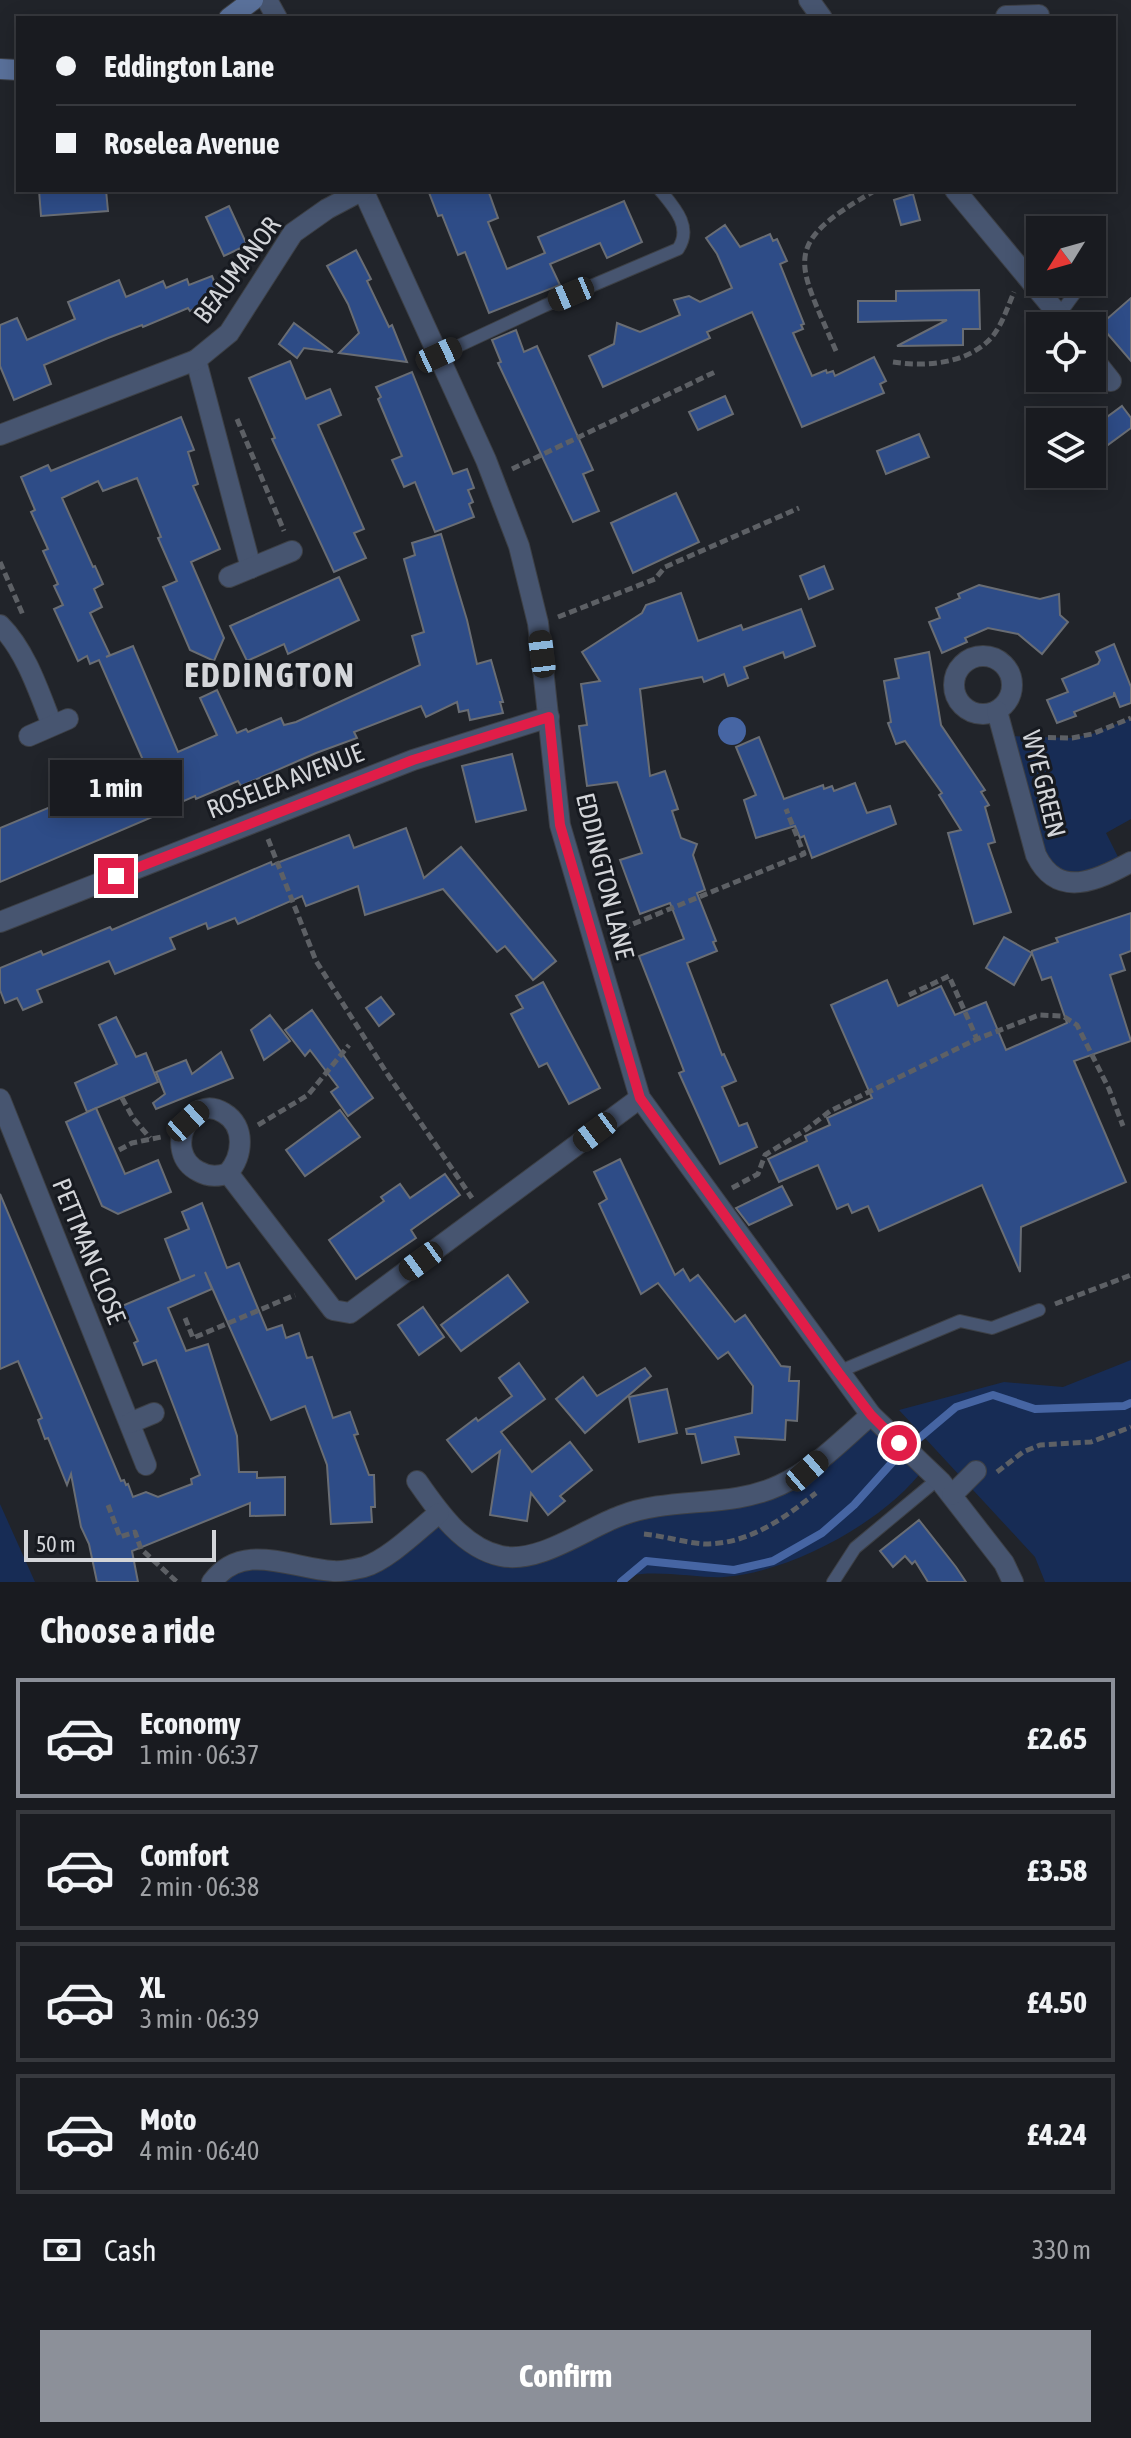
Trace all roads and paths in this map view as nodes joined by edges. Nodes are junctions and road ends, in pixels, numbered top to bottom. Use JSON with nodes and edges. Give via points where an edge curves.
{"nodes":[{"id":1,"x":253,"y":0,"type":"edge"},
{"id":2,"x":1005,"y":11,"type":"edge"},
{"id":3,"x":1039,"y":15,"type":"dead end"},
{"id":4,"x":232,"y":16,"type":"edge"},
{"id":5,"x":359,"y":192,"type":"edge"},
{"id":6,"x":364,"y":192,"type":"edge"},
{"id":7,"x":661,"y":192,"type":"edge"},
{"id":8,"x":873,"y":192,"type":"edge"},
{"id":9,"x":957,"y":192,"type":"edge"},
{"id":10,"x":1022,"y":272,"type":"junction"},
{"id":11,"x":1056,"y":312,"type":"edge"},
{"id":12,"x":836,"y":351,"type":"dead end"},
{"id":13,"x":439,"y":355,"type":"junction"},
{"id":14,"x":196,"y":360,"type":"junction"},
{"id":15,"x":893,"y":362,"type":"dead end"},
{"id":16,"x":717,"y":371,"type":"dead end"},
{"id":17,"x":1106,"y":375,"type":"edge"},
{"id":18,"x":1111,"y":381,"type":"dead end"},
{"id":19,"x":232,"y":407,"type":"dead end"},
{"id":20,"x":0,"y":435,"type":"edge"},
{"id":21,"x":494,"y":478,"type":"junction"},
{"id":22,"x":799,"y":508,"type":"dead end"},
{"id":23,"x":292,"y":551,"type":"joint"},
{"id":24,"x":251,"y":568,"type":"junction"},
{"id":25,"x":229,"y":577,"type":"dead end"},
{"id":26,"x":538,"y":623,"type":"junction"},
{"id":27,"x":0,"y":625,"type":"edge"},
{"id":28,"x":997,"y":711,"type":"dead end"},
{"id":29,"x":549,"y":717,"type":"junction"},
{"id":30,"x":1131,"y":718,"type":"edge"},
{"id":31,"x":29,"y":736,"type":"dead end"},
{"id":32,"x":1006,"y":736,"type":"junction"},
{"id":33,"x":786,"y":809,"type":"dead end"},
{"id":34,"x":260,"y":818,"type":"junction"},
{"id":35,"x":1131,"y":862,"type":"edge"},
{"id":36,"x":0,"y":922,"type":"edge"},
{"id":37,"x":592,"y":941,"type":"junction"},
{"id":38,"x":909,"y":995,"type":"dead end"},
{"id":39,"x":977,"y":1039,"type":"junction"},
{"id":40,"x":349,"y":1045,"type":"dead end"},
{"id":41,"x":122,"y":1098,"type":"dead end"},
{"id":42,"x":640,"y":1098,"type":"junction"},
{"id":43,"x":0,"y":1099,"type":"edge"},
{"id":44,"x":1123,"y":1126,"type":"dead end"},
{"id":45,"x":238,"y":1129,"type":"junction"},
{"id":46,"x":181,"y":1133,"type":"junction"},
{"id":47,"x":151,"y":1139,"type":"junction"},
{"id":48,"x":119,"y":1150,"type":"dead end"},
{"id":49,"x":228,"y":1173,"type":"junction"},
{"id":50,"x":713,"y":1198,"type":"junction"},
{"id":51,"x":483,"y":1215,"type":"junction"},
{"id":52,"x":1131,"y":1275,"type":"edge"},
{"id":53,"x":314,"y":1287,"type":"junction"},
{"id":54,"x":1039,"y":1310,"type":"joint"},
{"id":55,"x":185,"y":1318,"type":"dead end"},
{"id":56,"x":838,"y":1372,"type":"junction"},
{"id":57,"x":154,"y":1413,"type":"dead end"},
{"id":58,"x":871,"y":1415,"type":"junction"},
{"id":59,"x":130,"y":1423,"type":"junction"},
{"id":60,"x":1131,"y":1427,"type":"edge"},
{"id":61,"x":146,"y":1465,"type":"dead end"},
{"id":62,"x":976,"y":1471,"type":"joint"},
{"id":63,"x":938,"y":1479,"type":"junction"},
{"id":64,"x":417,"y":1481,"type":"dead end"},
{"id":65,"x":952,"y":1495,"type":"junction"},
{"id":66,"x":108,"y":1505,"type":"dead end"},
{"id":67,"x":439,"y":1513,"type":"junction"},
{"id":68,"x":177,"y":1582,"type":"edge"},
{"id":69,"x":212,"y":1582,"type":"edge"},
{"id":70,"x":833,"y":1582,"type":"edge"},
{"id":71,"x":1013,"y":1582,"type":"edge"}],
"edges":[{"from":1,"to":4,"type":"main road"},
{"from":2,"to":3,"type":"street"},
{"from":5,"to":14,"type":"street","name":"BEAUMANOR","via":[[293,233],[229,333]]},
{"from":6,"to":13,"type":"street","name":"EDDINGTON LANE"},
{"from":7,"to":13,"type":"lane","via":[[684,229],[678,249]]},
{"from":8,"to":12,"type":"path","via":[[833,217],[808,241],[802,260]]},
{"from":9,"to":10,"type":"street"},
{"from":10,"to":11,"type":"street"},
{"from":10,"to":15,"type":"path","via":[[993,336],[974,352],[948,361]]},
{"from":13,"to":21,"type":"street","name":"EDDINGTON LANE"},
{"from":14,"to":20,"type":"street","name":"BEAUMANOR"},
{"from":14,"to":24,"type":"street","name":"BEAUMANOR"},
{"from":16,"to":21,"type":"path"},
{"from":17,"to":18,"type":"street"},
{"from":19,"to":23,"type":"path"},
{"from":21,"to":26,"type":"street","name":"EDDINGTON LANE","via":[[519,546]]},
{"from":22,"to":26,"type":"path","via":[[665,567],[655,579]]},
{"from":23,"to":24,"type":"street"},
{"from":24,"to":25,"type":"street"},
{"from":26,"to":29,"type":"street","name":"EDDINGTON LANE"},
{"from":27,"to":31,"type":"street","via":[[60,722]]},
{"from":28,"to":32,"type":"street","name":"WYE GREEN"},
{"from":29,"to":34,"type":"street","name":"ROSELEA AVENUE","via":[[413,760]]},
{"from":29,"to":37,"type":"street","name":"EDDINGTON LANE","via":[[560,825]]},
{"from":30,"to":32,"type":"path","via":[[1072,738]]},
{"from":32,"to":35,"type":"street","name":"WYE GREEN","via":[[1043,868],[1062,881],[1079,884]]},
{"from":33,"to":37,"type":"path","via":[[804,854]]},
{"from":34,"to":36,"type":"street","name":"ROSELEA AVENUE"},
{"from":34,"to":51,"type":"path","via":[[316,961]]},
{"from":37,"to":42,"type":"street","name":"EDDINGTON LANE"},
{"from":38,"to":39,"type":"path","via":[[949,976]]},
{"from":39,"to":44,"type":"path","via":[[1039,1015],[1063,1016],[1077,1025]]},
{"from":39,"to":50,"type":"path","via":[[830,1111],[765,1155],[758,1174]]},
{"from":40,"to":45,"type":"path","via":[[308,1095],[262,1124]]},
{"from":41,"to":47,"type":"path"},
{"from":42,"to":50,"type":"street","name":"EDDINGTON LANE"},
{"from":42,"to":51,"type":"street"},
{"from":43,"to":59,"type":"street","name":"PETTMAN CLOSE"},
{"from":45,"to":46,"type":"street","via":[[216,1108],[200,1109]]},
{"from":45,"to":49,"type":"street","via":[[241,1151]]},
{"from":46,"to":47,"type":"path"},
{"from":46,"to":49,"type":"street","via":[[181,1150],[191,1168],[204,1174]]},
{"from":47,"to":48,"type":"path"},
{"from":49,"to":53,"type":"street"},
{"from":50,"to":56,"type":"street","name":"EDDINGTON LANE"},
{"from":51,"to":53,"type":"street","via":[[350,1313],[333,1310]]},
{"from":52,"to":54,"type":"path"},
{"from":53,"to":55,"type":"path","via":[[193,1338]]},
{"from":54,"to":56,"type":"lane","via":[[992,1328],[960,1321]]},
{"from":56,"to":58,"type":"street","name":"EDDINGTON LANE"},
{"from":57,"to":59,"type":"street"},
{"from":58,"to":63,"type":"street","name":"EDDINGTON LANE"},
{"from":58,"to":67,"type":"street","via":[[807,1471],[778,1486],[731,1500],[622,1515],[523,1557],[500,1556],[478,1545]]},
{"from":59,"to":61,"type":"street","name":"PETTMAN CLOSE"},
{"from":60,"to":62,"type":"path","via":[[1091,1442],[1040,1445],[986,1482]]},
{"from":62,"to":65,"type":"street"},
{"from":63,"to":65,"type":"street","name":"EDDINGTON LANE"},
{"from":63,"to":70,"type":"lane","via":[[855,1548]]},
{"from":64,"to":67,"type":"street"},
{"from":65,"to":71,"type":"street","name":"EDDINGTON LANE"},
{"from":66,"to":68,"type":"path","via":[[120,1537],[135,1532],[141,1549]]},
{"from":67,"to":69,"type":"street","via":[[367,1566],[336,1571],[282,1561],[245,1562],[221,1570]]}]}
